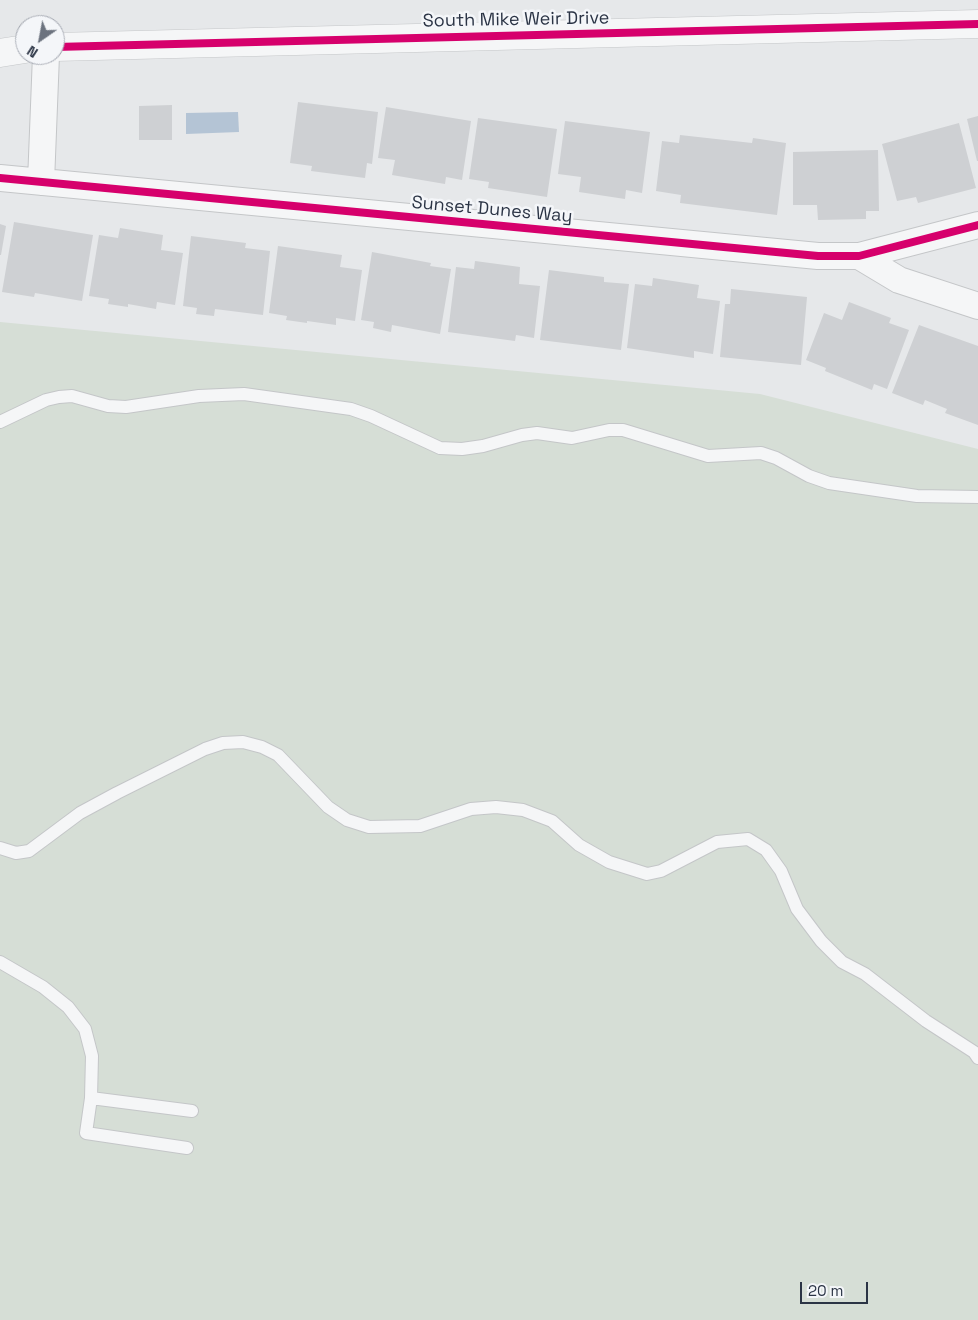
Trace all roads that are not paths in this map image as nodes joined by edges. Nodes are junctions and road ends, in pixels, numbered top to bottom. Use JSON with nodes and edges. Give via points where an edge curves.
{"nodes":[{"id":1,"x":978,"y":24,"type":"edge"},
{"id":2,"x":65,"y":47,"type":"edge"},
{"id":3,"x":15,"y":50,"type":"edge"},
{"id":4,"x":0,"y":52,"type":"edge"},
{"id":5,"x":46,"y":65,"type":"edge"},
{"id":6,"x":0,"y":178,"type":"edge"},
{"id":7,"x":40,"y":182,"type":"junction"},
{"id":8,"x":978,"y":225,"type":"edge"},
{"id":9,"x":859,"y":256,"type":"junction"},
{"id":10,"x":978,"y":306,"type":"edge"},
{"id":11,"x":0,"y":422,"type":"edge"},
{"id":12,"x":978,"y":496,"type":"edge"},
{"id":13,"x":0,"y":848,"type":"edge"},
{"id":14,"x":0,"y":962,"type":"edge"},
{"id":15,"x":978,"y":1058,"type":"edge"},
{"id":16,"x":91,"y":1098,"type":"junction"},
{"id":17,"x":192,"y":1111,"type":"dead end"},
{"id":18,"x":187,"y":1148,"type":"dead end"}],
"edges":[{"from":1,"to":2,"type":"street","name":"South Mike Weir Drive"},
{"from":3,"to":4,"type":"street"},
{"from":5,"to":7,"type":"street"},
{"from":6,"to":7,"type":"street","name":"Sunset Dunes Way"},
{"from":7,"to":9,"type":"street","name":"Sunset Dunes Way","via":[[808,255]]},
{"from":8,"to":9,"type":"street","name":"Sunset Dunes Way"},
{"from":9,"to":10,"type":"street","via":[[900,280]]},
{"from":11,"to":12,"type":"lane","via":[[59,397],[72,396],[108,406],[126,407],[199,396],[244,394],[351,409],[440,448],[476,447],[522,435],[572,438],[623,430],[708,456],[761,453],[829,483],[927,496]]},
{"from":13,"to":15,"type":"lane","via":[[16,853],[29,851],[80,813],[117,793],[205,749],[223,743],[243,742],[278,755],[328,807],[347,820],[369,827],[420,826],[471,809],[523,810],[552,821],[579,845],[609,862],[647,874],[661,871],[717,842],[748,839],[766,850],[781,871],[797,909],[842,962],[865,974]]},
{"from":14,"to":16,"type":"lane","via":[[43,987],[68,1007],[85,1029],[92,1056]]},
{"from":16,"to":17,"type":"lane"},
{"from":16,"to":18,"type":"lane","via":[[86,1133]]}]}
